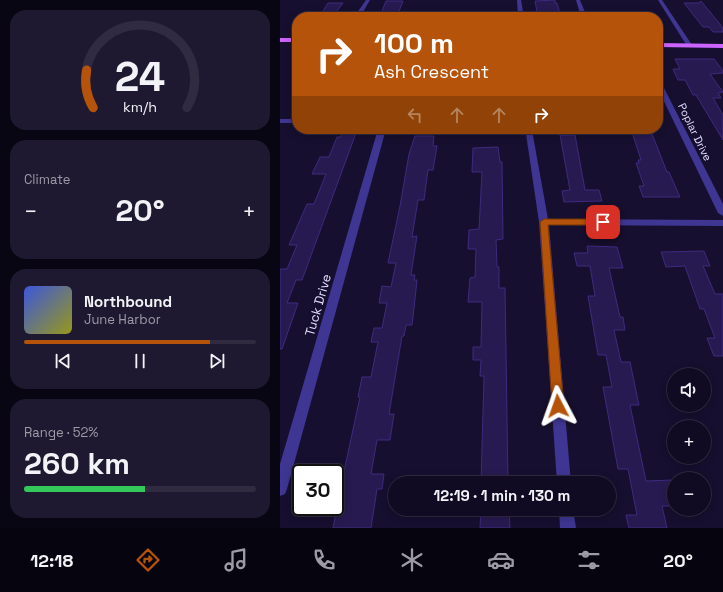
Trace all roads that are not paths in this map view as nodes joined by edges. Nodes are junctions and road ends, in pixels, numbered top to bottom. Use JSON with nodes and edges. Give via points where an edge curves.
{"nodes":[{"id":1,"x":368,"y":0,"type":"edge"},
{"id":2,"x":519,"y":0,"type":"edge"},
{"id":3,"x":578,"y":0,"type":"edge"},
{"id":4,"x":660,"y":0,"type":"edge"},
{"id":5,"x":360,"y":12,"type":"edge"},
{"id":6,"x":520,"y":12,"type":"edge"},
{"id":7,"x":582,"y":12,"type":"edge"},
{"id":8,"x":280,"y":40,"type":"edge"},
{"id":9,"x":292,"y":40,"type":"edge"},
{"id":10,"x":663,"y":45,"type":"edge"},
{"id":11,"x":689,"y":45,"type":"junction"},
{"id":12,"x":723,"y":46,"type":"edge"},
{"id":13,"x":663,"y":92,"type":"edge"},
{"id":14,"x":280,"y":121,"type":"edge"},
{"id":15,"x":292,"y":121,"type":"edge"},
{"id":16,"x":381,"y":134,"type":"edge"},
{"id":17,"x":529,"y":134,"type":"edge"},
{"id":18,"x":723,"y":213,"type":"edge"},
{"id":19,"x":544,"y":222,"type":"junction"},
{"id":20,"x":723,"y":223,"type":"edge"},
{"id":21,"x":563,"y":476,"type":"edge"},
{"id":22,"x":280,"y":489,"type":"edge"},
{"id":23,"x":567,"y":516,"type":"edge"},
{"id":24,"x":568,"y":528,"type":"edge"}],
"edges":[{"from":1,"to":5,"type":"street"},
{"from":2,"to":6,"type":"street"},
{"from":3,"to":7,"type":"street"},
{"from":4,"to":11,"type":"street"},
{"from":8,"to":9,"type":"main road"},
{"from":10,"to":11,"type":"main road"},
{"from":11,"to":12,"type":"main road"},
{"from":13,"to":18,"type":"street","name":"Poplar Drive"},
{"from":14,"to":15,"type":"street"},
{"from":16,"to":22,"type":"street","name":"Tuck Drive"},
{"from":17,"to":19,"type":"street"},
{"from":19,"to":20,"type":"street"},
{"from":19,"to":21,"type":"street"},
{"from":23,"to":24,"type":"street"}]}
